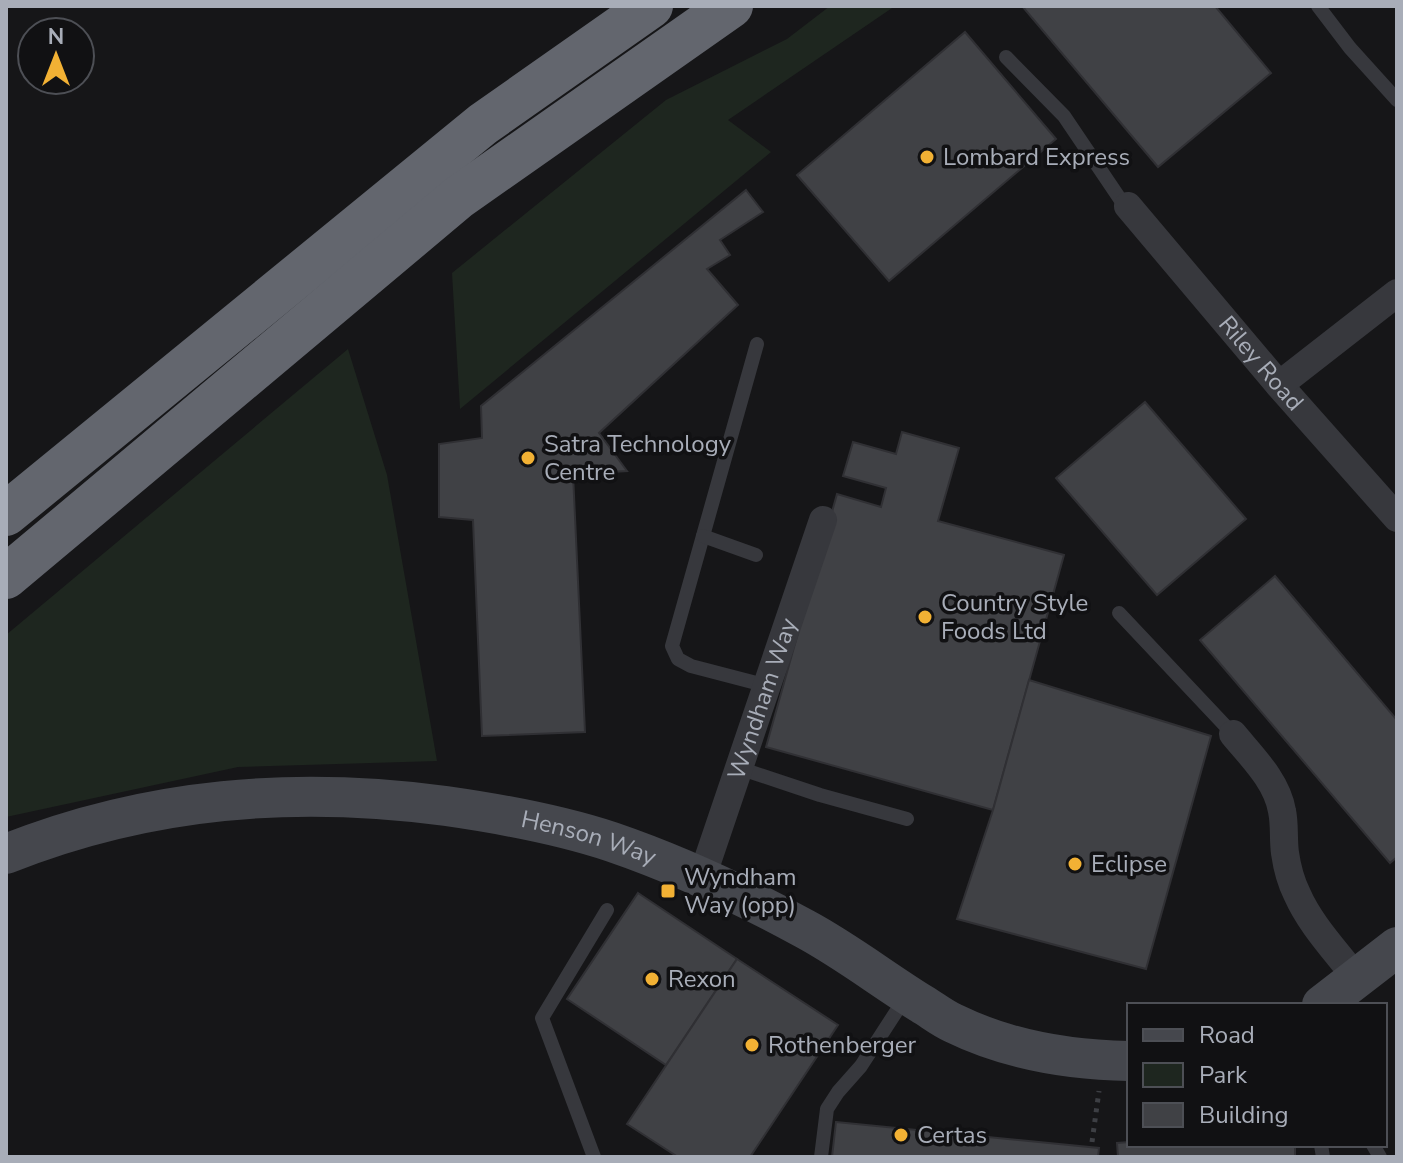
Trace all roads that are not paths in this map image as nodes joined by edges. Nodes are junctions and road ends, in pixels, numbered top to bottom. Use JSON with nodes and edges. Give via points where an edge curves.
{"nodes":[{"id":1,"x":651,"y":6,"type":"edge"},
{"id":2,"x":731,"y":6,"type":"edge"},
{"id":3,"x":1318,"y":6,"type":"edge"},
{"id":4,"x":1006,"y":57,"type":"dead end"},
{"id":5,"x":1397,"y":100,"type":"edge"},
{"id":6,"x":1128,"y":206,"type":"joint"},
{"id":7,"x":1397,"y":293,"type":"edge"},
{"id":8,"x":757,"y":344,"type":"dead end"},
{"id":9,"x":1279,"y":385,"type":"junction"},
{"id":10,"x":6,"y":514,"type":"edge"},
{"id":11,"x":1397,"y":518,"type":"edge"},
{"id":12,"x":823,"y":520,"type":"dead end"},
{"id":13,"x":703,"y":536,"type":"junction"},
{"id":14,"x":756,"y":555,"type":"dead end"},
{"id":15,"x":6,"y":577,"type":"edge"},
{"id":16,"x":1119,"y":613,"type":"dead end"},
{"id":17,"x":768,"y":686,"type":"junction"},
{"id":18,"x":1233,"y":734,"type":"joint"},
{"id":19,"x":739,"y":768,"type":"junction"},
{"id":20,"x":907,"y":819,"type":"dead end"},
{"id":21,"x":6,"y":854,"type":"edge"},
{"id":22,"x":702,"y":877,"type":"junction"},
{"id":23,"x":607,"y":910,"type":"dead end"},
{"id":24,"x":1397,"y":947,"type":"edge"},
{"id":25,"x":907,"y":995,"type":"junction"},
{"id":26,"x":1333,"y":998,"type":"edge"},
{"id":27,"x":1114,"y":1074,"type":"edge"},
{"id":28,"x":594,"y":1157,"type":"edge"},
{"id":29,"x":821,"y":1157,"type":"edge"}],
"edges":[{"from":1,"to":10,"type":"highway","via":[[483,124]]},
{"from":2,"to":15,"type":"highway","via":[[459,197]]},
{"from":3,"to":5,"type":"lane"},
{"from":4,"to":6,"type":"lane","via":[[1064,116]]},
{"from":6,"to":9,"type":"street","name":"Riley Road"},
{"from":7,"to":9,"type":"street"},
{"from":8,"to":13,"type":"lane"},
{"from":9,"to":11,"type":"street","name":"Riley Road"},
{"from":12,"to":17,"type":"street","name":"Wyndham Way"},
{"from":13,"to":14,"type":"lane"},
{"from":13,"to":17,"type":"lane","via":[[672,646],[678,659],[691,666]]},
{"from":16,"to":18,"type":"lane"},
{"from":17,"to":19,"type":"street","name":"Wyndham Way"},
{"from":18,"to":26,"type":"street","via":[[1276,792],[1291,878],[1310,918]]},
{"from":19,"to":20,"type":"lane"},
{"from":19,"to":22,"type":"street","name":"Wyndham Way"},
{"from":21,"to":22,"type":"street","name":"Henson Way","via":[[84,827],[173,807],[250,798],[329,797],[411,802],[554,825]]},
{"from":22,"to":25,"type":"street","name":"Henson Way","via":[[815,934]]},
{"from":23,"to":28,"type":"lane","via":[[542,1018]]},
{"from":24,"to":26,"type":"street"},
{"from":25,"to":27,"type":"street","name":"Henson Way","via":[[952,1023],[1002,1043],[1093,1061]]},
{"from":25,"to":29,"type":"lane","via":[[827,1109]]}]}
